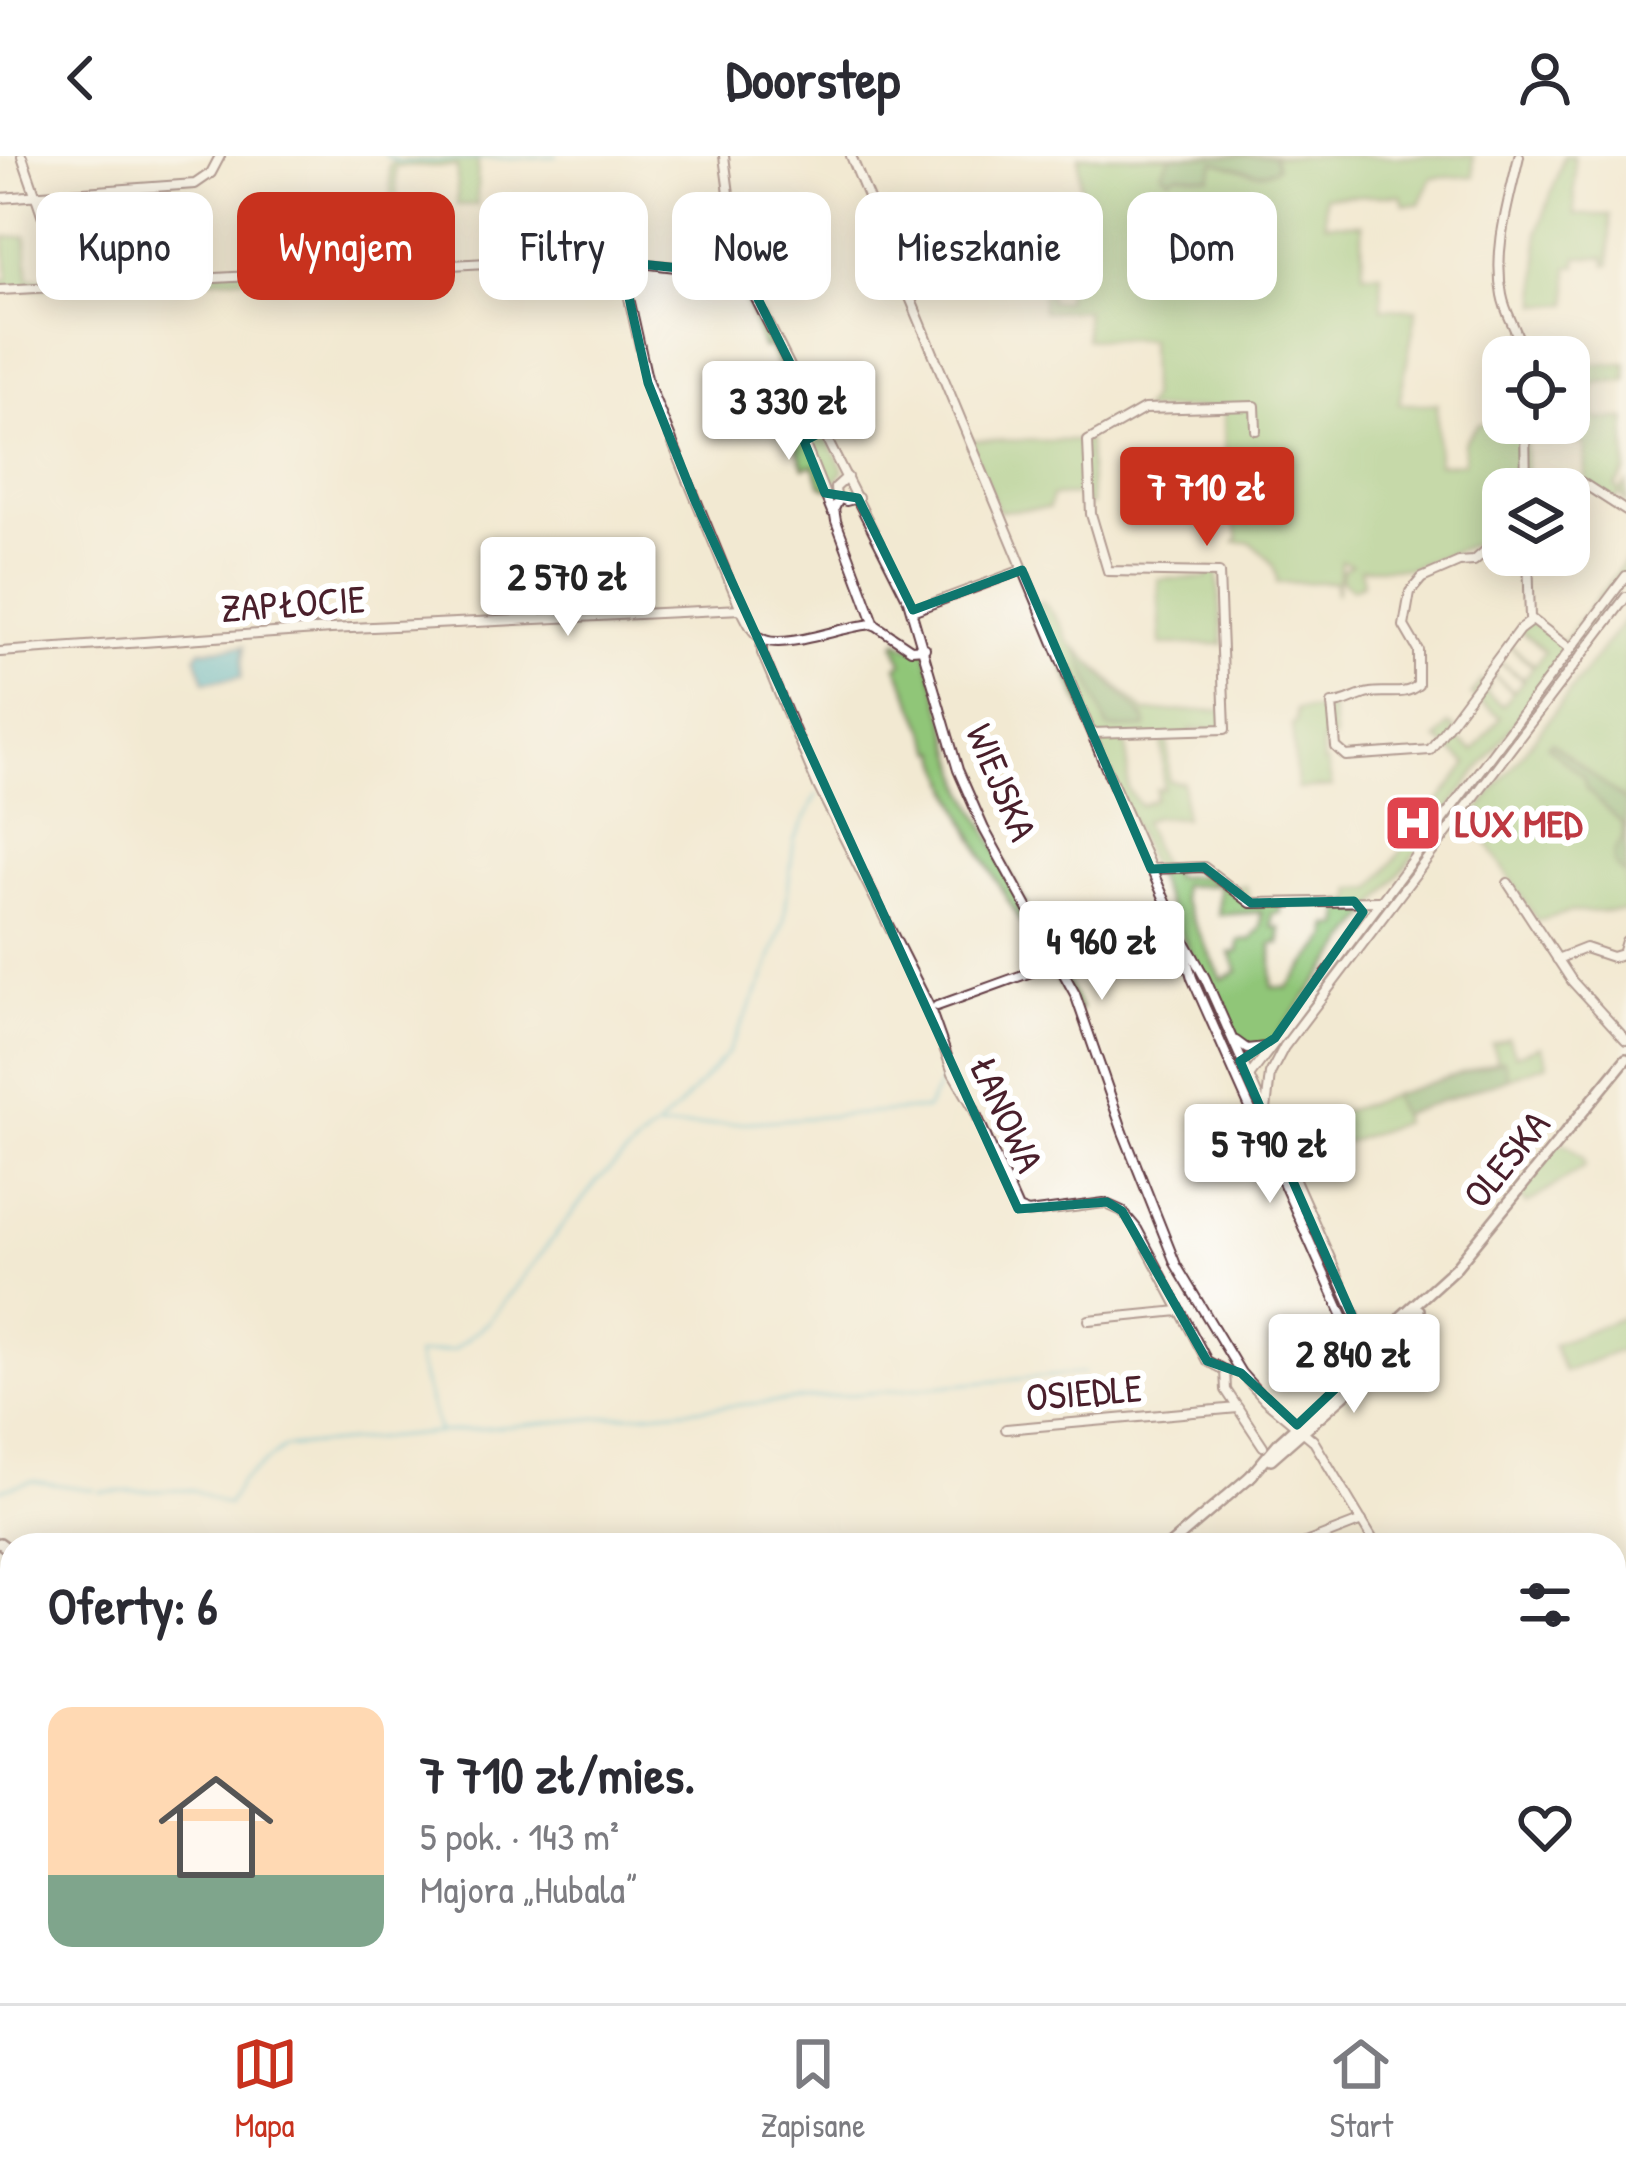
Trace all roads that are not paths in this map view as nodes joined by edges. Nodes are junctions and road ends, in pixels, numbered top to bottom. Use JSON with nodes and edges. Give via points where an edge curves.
{"nodes":[{"id":1,"x":22,"y":156,"type":"edge"},
{"id":2,"x":220,"y":156,"type":"edge"},
{"id":3,"x":724,"y":156,"type":"edge"},
{"id":4,"x":851,"y":156,"type":"edge"},
{"id":5,"x":1519,"y":156,"type":"edge"},
{"id":6,"x":729,"y":192,"type":"edge"},
{"id":7,"x":35,"y":196,"type":"junction"},
{"id":8,"x":0,"y":198,"type":"edge"},
{"id":9,"x":36,"y":199,"type":"edge"},
{"id":10,"x":479,"y":263,"type":"edge"},
{"id":11,"x":213,"y":279,"type":"edge"},
{"id":12,"x":36,"y":288,"type":"edge"},
{"id":13,"x":0,"y":290,"type":"edge"},
{"id":14,"x":629,"y":300,"type":"edge"},
{"id":15,"x":758,"y":300,"type":"edge"},
{"id":16,"x":1521,"y":336,"type":"edge"},
{"id":17,"x":1256,"y":430,"type":"dead end"},
{"id":18,"x":824,"y":431,"type":"junction"},
{"id":19,"x":847,"y":477,"type":"junction"},
{"id":20,"x":821,"y":484,"type":"junction"},
{"id":21,"x":1590,"y":488,"type":"edge"},
{"id":22,"x":837,"y":495,"type":"junction"},
{"id":23,"x":858,"y":498,"type":"junction"},
{"id":24,"x":1626,"y":512,"type":"edge"},
{"id":25,"x":836,"y":521,"type":"junction"},
{"id":26,"x":1482,"y":555,"type":"edge"},
{"id":27,"x":1022,"y":570,"type":"junction"},
{"id":28,"x":1529,"y":576,"type":"edge"},
{"id":29,"x":1626,"y":576,"type":"edge"},
{"id":30,"x":1626,"y":596,"type":"edge"},
{"id":31,"x":741,"y":609,"type":"junction"},
{"id":32,"x":912,"y":611,"type":"junction"},
{"id":33,"x":1532,"y":621,"type":"junction"},
{"id":34,"x":875,"y":625,"type":"junction"},
{"id":35,"x":761,"y":638,"type":"junction"},
{"id":36,"x":925,"y":649,"type":"junction"},
{"id":37,"x":1570,"y":649,"type":"junction"},
{"id":38,"x":0,"y":652,"type":"edge"},
{"id":39,"x":1092,"y":733,"type":"junction"},
{"id":40,"x":1151,"y":869,"type":"junction"},
{"id":41,"x":1508,"y":883,"type":"dead end"},
{"id":42,"x":1354,"y":901,"type":"junction"},
{"id":43,"x":1379,"y":901,"type":"junction"},
{"id":44,"x":1364,"y":921,"type":"junction"},
{"id":45,"x":1178,"y":929,"type":"junction"},
{"id":46,"x":1626,"y":941,"type":"edge"},
{"id":47,"x":1557,"y":959,"type":"junction"},
{"id":48,"x":1059,"y":962,"type":"junction"},
{"id":49,"x":937,"y":1006,"type":"dead end"},
{"id":50,"x":1227,"y":1026,"type":"junction"},
{"id":51,"x":1276,"y":1038,"type":"junction"},
{"id":52,"x":1626,"y":1040,"type":"edge"},
{"id":53,"x":1284,"y":1047,"type":"junction"},
{"id":54,"x":1226,"y":1052,"type":"junction"},
{"id":55,"x":1626,"y":1058,"type":"edge"},
{"id":56,"x":1248,"y":1071,"type":"junction"},
{"id":57,"x":1247,"y":1102,"type":"junction"},
{"id":58,"x":1266,"y":1118,"type":"junction"},
{"id":59,"x":1429,"y":1296,"type":"junction"},
{"id":60,"x":1179,"y":1311,"type":"junction"},
{"id":61,"x":1354,"y":1312,"type":"junction"},
{"id":62,"x":1402,"y":1316,"type":"junction"},
{"id":63,"x":1090,"y":1320,"type":"dead end"},
{"id":64,"x":1368,"y":1363,"type":"junction"},
{"id":65,"x":1234,"y":1364,"type":"junction"},
{"id":66,"x":1224,"y":1370,"type":"junction"},
{"id":67,"x":1238,"y":1408,"type":"junction"},
{"id":68,"x":1275,"y":1409,"type":"junction"},
{"id":69,"x":1301,"y":1427,"type":"junction"},
{"id":70,"x":1006,"y":1429,"type":"dead end"},
{"id":71,"x":1283,"y":1438,"type":"junction"},
{"id":72,"x":1263,"y":1446,"type":"dead end"},
{"id":73,"x":1249,"y":1478,"type":"junction"},
{"id":74,"x":1362,"y":1522,"type":"junction"},
{"id":75,"x":1184,"y":1533,"type":"edge"},
{"id":76,"x":1332,"y":1533,"type":"edge"},
{"id":77,"x":1369,"y":1533,"type":"edge"}],
"edges":[{"from":1,"to":7,"type":"street"},
{"from":2,"to":7,"type":"street","via":[[195,184]]},
{"from":3,"to":6,"type":"street","name":"WIEJSKA"},
{"from":4,"to":27,"type":"street"},
{"from":5,"to":16,"type":"street","via":[[1500,248],[1502,294]]},
{"from":7,"to":8,"type":"street"},
{"from":7,"to":9,"type":"street"},
{"from":10,"to":11,"type":"street"},
{"from":12,"to":13,"type":"street"},
{"from":14,"to":31,"type":"street","via":[[648,383]]},
{"from":15,"to":18,"type":"street","name":"WIEJSKA"},
{"from":17,"to":39,"type":"street","via":[[1255,406],[1148,409],[1088,441],[1091,514],[1108,571],[1217,571],[1226,729]]},
{"from":18,"to":19,"type":"street","name":"WIEJSKA"},
{"from":18,"to":20,"type":"street","via":[[803,440]]},
{"from":19,"to":22,"type":"street"},
{"from":19,"to":23,"type":"street","name":"WIEJSKA"},
{"from":20,"to":22,"type":"street"},
{"from":20,"to":25,"type":"street"},
{"from":21,"to":24,"type":"street"},
{"from":22,"to":23,"type":"street"},
{"from":22,"to":25,"type":"street"},
{"from":23,"to":32,"type":"street","name":"WIEJSKA"},
{"from":25,"to":34,"type":"street"},
{"from":26,"to":33,"type":"street","via":[[1414,587],[1404,629],[1418,650],[1418,685],[1332,704],[1336,747],[1346,756],[1427,752]]},
{"from":27,"to":32,"type":"street"},
{"from":27,"to":39,"type":"street"},
{"from":28,"to":33,"type":"street"},
{"from":29,"to":37,"type":"street"},
{"from":30,"to":53,"type":"street"},
{"from":31,"to":35,"type":"street"},
{"from":31,"to":38,"type":"street","name":"ZAPŁOCIE"},
{"from":32,"to":36,"type":"street","name":"WIEJSKA"},
{"from":33,"to":37,"type":"street"},
{"from":34,"to":35,"type":"street"},
{"from":34,"to":36,"type":"street","via":[[911,650]]},
{"from":35,"to":60,"type":"street","name":"ŁANOWA","via":[[818,786],[929,1006],[1018,1209],[1116,1206],[1137,1229]]},
{"from":36,"to":48,"type":"street","name":"WIEJSKA","via":[[966,791]]},
{"from":37,"to":43,"type":"street"},
{"from":39,"to":40,"type":"street"},
{"from":40,"to":42,"type":"street","via":[[1204,867],[1251,903]]},
{"from":40,"to":45,"type":"street"},
{"from":41,"to":47,"type":"street"},
{"from":42,"to":43,"type":"street"},
{"from":42,"to":44,"type":"street"},
{"from":43,"to":44,"type":"street"},
{"from":44,"to":51,"type":"street"},
{"from":45,"to":50,"type":"street"},
{"from":45,"to":54,"type":"street"},
{"from":46,"to":47,"type":"street","via":[[1614,957],[1585,947]]},
{"from":47,"to":52,"type":"street"},
{"from":48,"to":49,"type":"street"},
{"from":48,"to":65,"type":"street","name":"WIEJSKA","via":[[1168,1248]]},
{"from":50,"to":51,"type":"street","via":[[1247,1049]]},
{"from":50,"to":56,"type":"street"},
{"from":51,"to":56,"type":"street"},
{"from":53,"to":56,"type":"street"},
{"from":53,"to":58,"type":"street","via":[[1268,1081]]},
{"from":54,"to":56,"type":"street"},
{"from":54,"to":57,"type":"street"},
{"from":55,"to":59,"type":"main road","name":"OLESKA"},
{"from":56,"to":57,"type":"street"},
{"from":56,"to":58,"type":"street"},
{"from":57,"to":64,"type":"street"},
{"from":58,"to":61,"type":"street"},
{"from":59,"to":62,"type":"main road","name":"OLESKA"},
{"from":59,"to":64,"type":"main road","name":"OLESKA"},
{"from":60,"to":63,"type":"street"},
{"from":60,"to":66,"type":"street","name":"ŁANOWA","via":[[1208,1361]]},
{"from":61,"to":62,"type":"street","via":[[1375,1330]]},
{"from":61,"to":64,"type":"street"},
{"from":62,"to":64,"type":"main road","name":"OLESKA"},
{"from":64,"to":69,"type":"main road","name":"OLESKA"},
{"from":65,"to":66,"type":"street"},
{"from":65,"to":68,"type":"street","name":"WIEJSKA"},
{"from":66,"to":67,"type":"street"},
{"from":67,"to":70,"type":"street","name":"OSIEDLE"},
{"from":67,"to":72,"type":"street"},
{"from":68,"to":69,"type":"street","name":"WIEJSKA"},
{"from":68,"to":71,"type":"street","name":"WIEJSKA"},
{"from":69,"to":71,"type":"main road","name":"OLESKA"},
{"from":69,"to":73,"type":"main road","name":"OLESKA"},
{"from":69,"to":74,"type":"street"},
{"from":71,"to":73,"type":"main road","name":"OLESKA"},
{"from":73,"to":75,"type":"main road","name":"OLESKA"},
{"from":74,"to":76,"type":"street"},
{"from":74,"to":77,"type":"street"}]}
